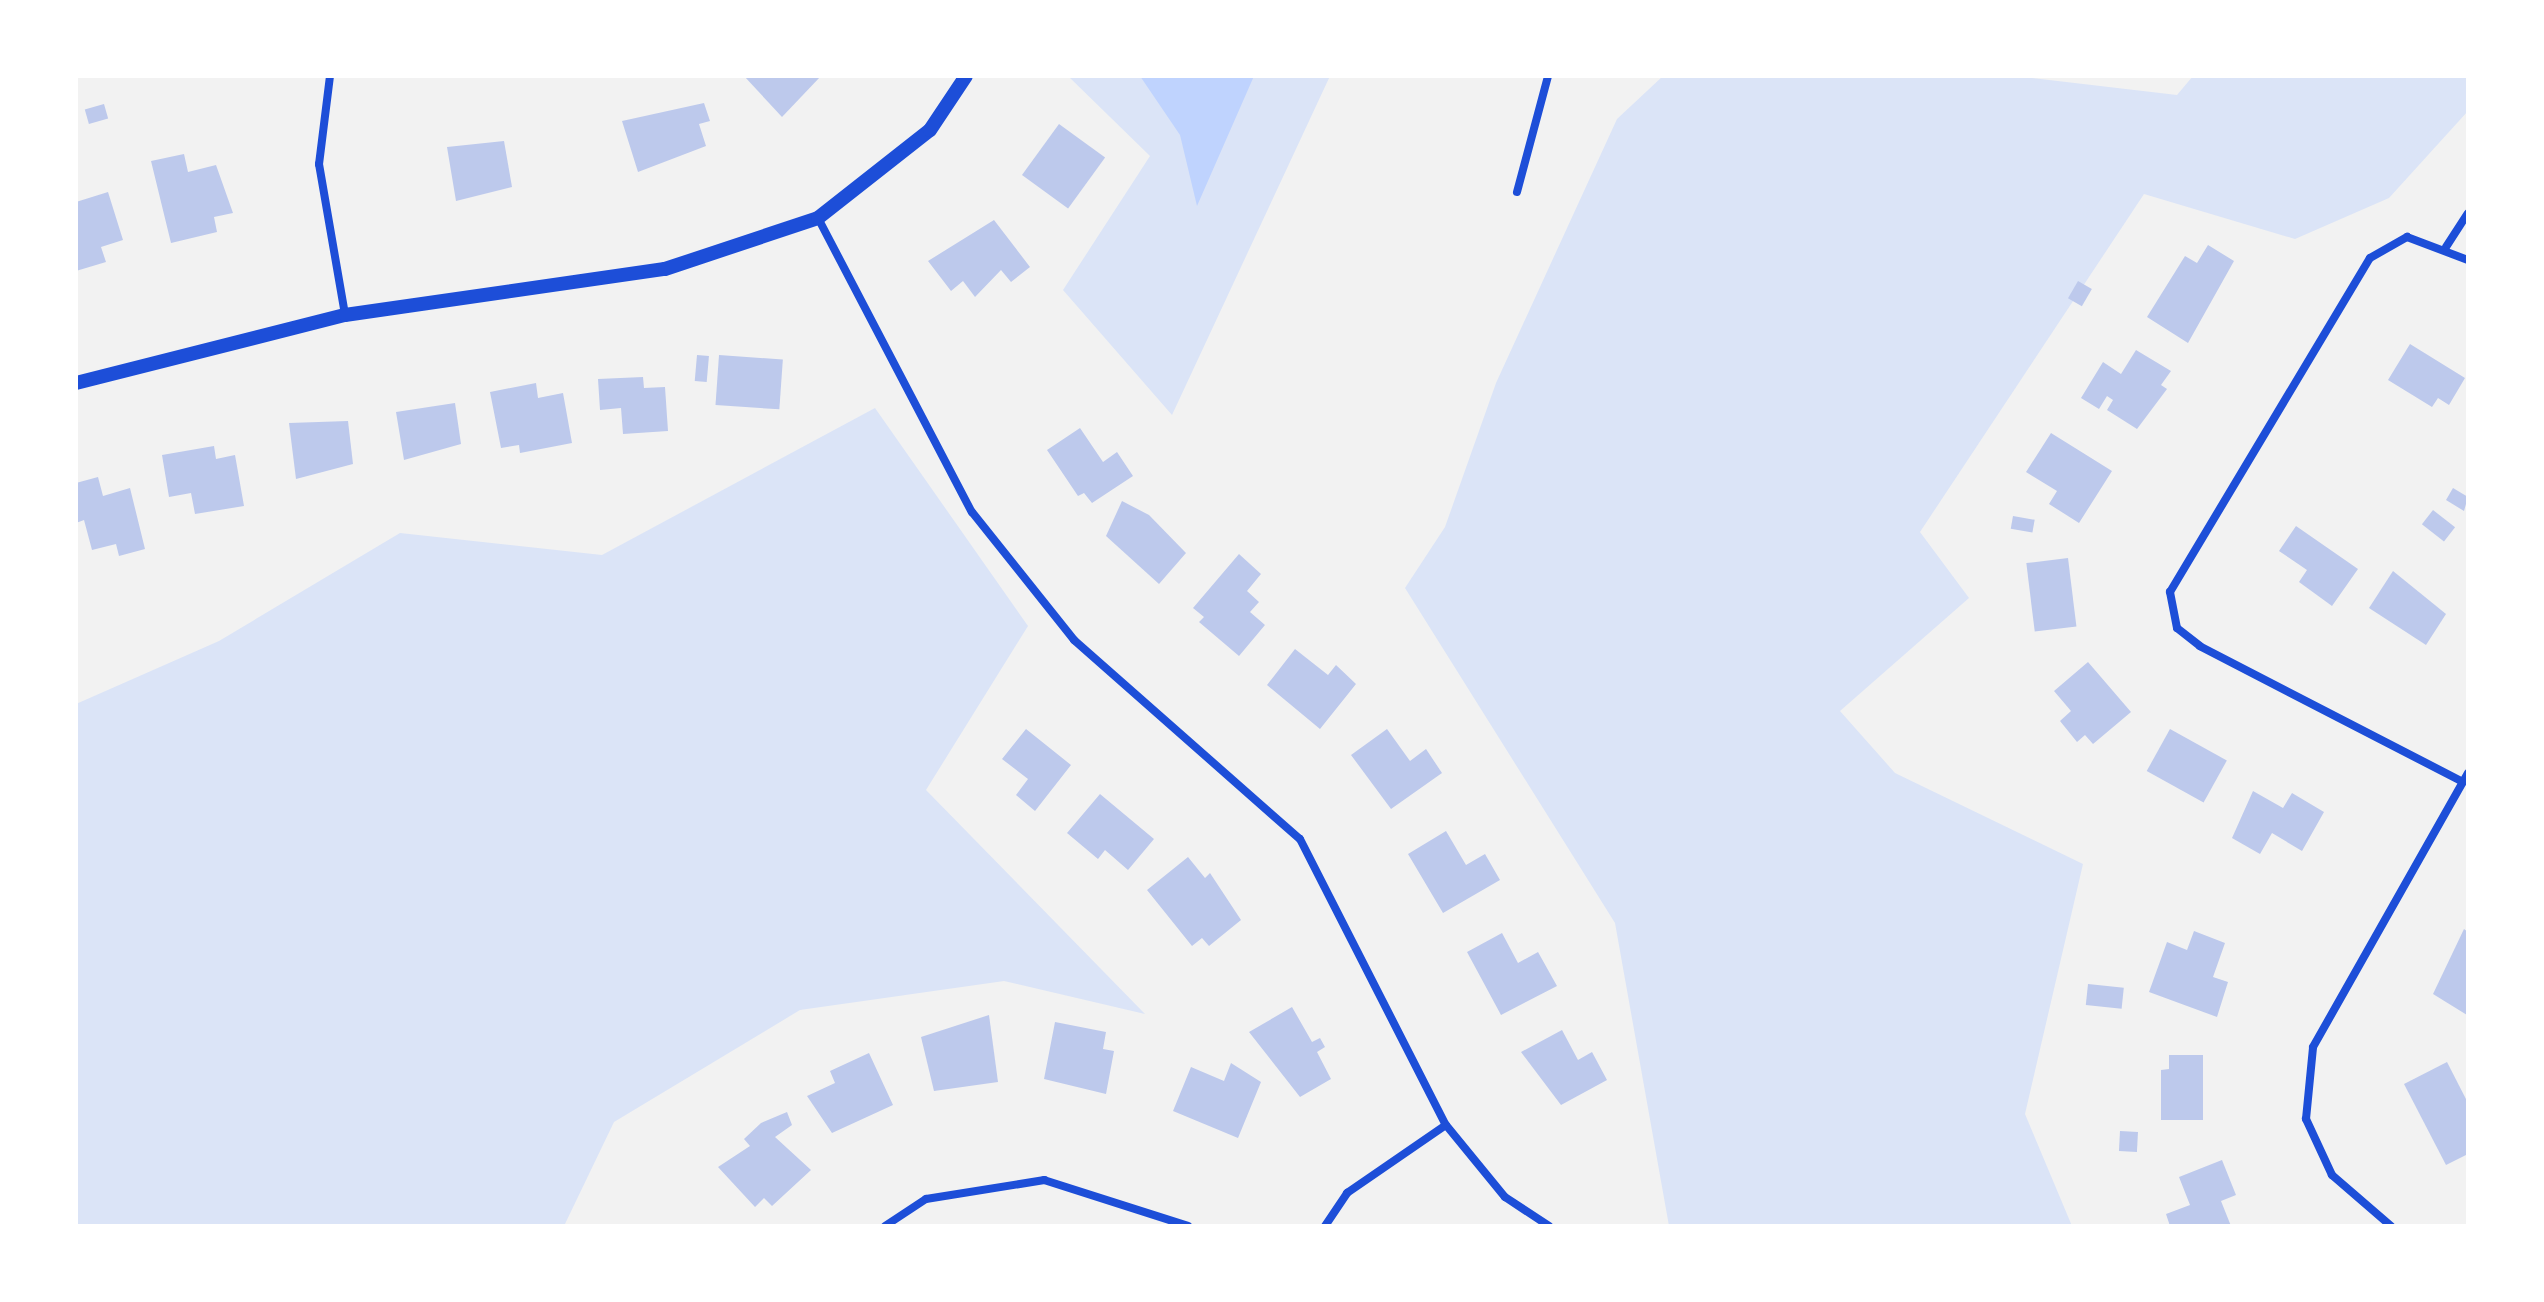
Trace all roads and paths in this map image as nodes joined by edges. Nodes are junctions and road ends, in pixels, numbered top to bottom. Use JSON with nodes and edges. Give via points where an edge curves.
{"nodes":[{"id":1,"x":330,"y":76,"type":"edge"},
{"id":2,"x":966,"y":76,"type":"edge"},
{"id":3,"x":1548,"y":76,"type":"edge"},
{"id":4,"x":1517,"y":192,"type":"dead end"},
{"id":5,"x":2468,"y":213,"type":"edge"},
{"id":6,"x":818,"y":218,"type":"junction"},
{"id":7,"x":2446,"y":247,"type":"junction"},
{"id":8,"x":2468,"y":260,"type":"edge"},
{"id":9,"x":345,"y":315,"type":"junction"},
{"id":10,"x":76,"y":383,"type":"edge"},
{"id":11,"x":2465,"y":778,"type":"edge"},
{"id":12,"x":1446,"y":1125,"type":"junction"},
{"id":13,"x":885,"y":1226,"type":"edge"},
{"id":14,"x":1188,"y":1226,"type":"edge"},
{"id":15,"x":1325,"y":1226,"type":"edge"},
{"id":16,"x":1549,"y":1226,"type":"edge"},
{"id":17,"x":2391,"y":1226,"type":"edge"}],
"edges":[{"from":1,"to":9,"type":"street","via":[[319,164]]},
{"from":2,"to":6,"type":"street","via":[[930,130]]},
{"from":3,"to":4,"type":"street"},
{"from":5,"to":7,"type":"street"},
{"from":6,"to":9,"type":"street","via":[[665,269]]},
{"from":6,"to":12,"type":"street","via":[[972,512],[1074,640],[1300,839]]},
{"from":7,"to":8,"type":"street"},
{"from":7,"to":11,"type":"street","via":[[2407,237],[2370,258],[2170,592],[2177,628],[2200,646]]},
{"from":9,"to":10,"type":"street"},
{"from":11,"to":17,"type":"street","via":[[2313,1047],[2306,1119],[2332,1175]]},
{"from":12,"to":15,"type":"street","via":[[1347,1193]]},
{"from":12,"to":16,"type":"street","via":[[1505,1197]]},
{"from":13,"to":14,"type":"street","via":[[926,1199],[1044,1180]]}]}
